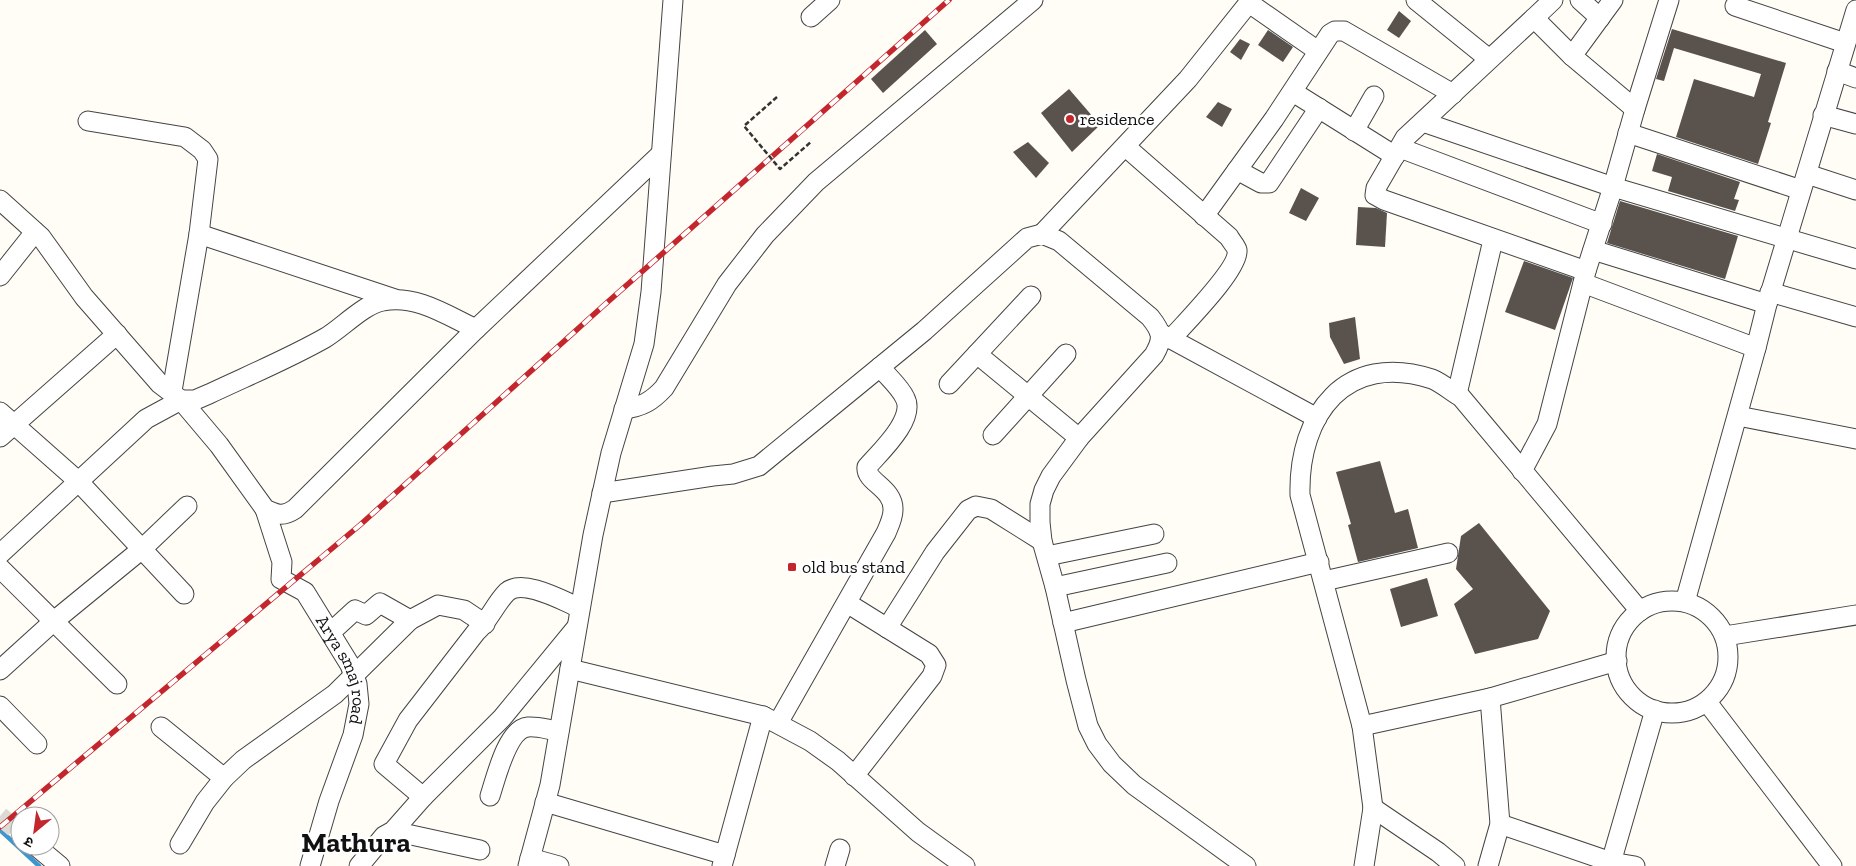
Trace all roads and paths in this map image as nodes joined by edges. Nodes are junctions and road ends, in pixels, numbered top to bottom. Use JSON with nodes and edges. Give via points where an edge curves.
{"nodes":[{"id":1,"x":673,"y":0,"type":"edge"},
{"id":2,"x":830,"y":0,"type":"edge"},
{"id":3,"x":1033,"y":0,"type":"edge"},
{"id":4,"x":1416,"y":0,"type":"edge"},
{"id":5,"x":1553,"y":0,"type":"edge"},
{"id":6,"x":1580,"y":0,"type":"edge"},
{"id":7,"x":1613,"y":0,"type":"edge"},
{"id":8,"x":1669,"y":0,"type":"edge"},
{"id":9,"x":1250,"y":2,"type":"edge"},
{"id":10,"x":1736,"y":6,"type":"dead end"},
{"id":11,"x":811,"y":17,"type":"dead end"},
{"id":12,"x":1534,"y":18,"type":"junction"},
{"id":13,"x":1600,"y":18,"type":"junction"},
{"id":14,"x":1855,"y":18,"type":"edge"},
{"id":15,"x":1845,"y":43,"type":"junction"},
{"id":16,"x":1318,"y":51,"type":"junction"},
{"id":17,"x":1572,"y":56,"type":"junction"},
{"id":18,"x":1489,"y":59,"type":"junction"},
{"id":19,"x":1837,"y":71,"type":"junction"},
{"id":20,"x":1856,"y":78,"type":"edge"},
{"id":21,"x":1293,"y":92,"type":"junction"},
{"id":22,"x":1453,"y":94,"type":"junction"},
{"id":23,"x":1374,"y":96,"type":"dead end"},
{"id":24,"x":777,"y":97,"type":"dead end"},
{"id":25,"x":1319,"y":108,"type":"junction"},
{"id":26,"x":1635,"y":109,"type":"junction"},
{"id":27,"x":1823,"y":115,"type":"junction"},
{"id":28,"x":88,"y":121,"type":"dead end"},
{"id":29,"x":1423,"y":122,"type":"junction"},
{"id":30,"x":1856,"y":124,"type":"edge"},
{"id":31,"x":1354,"y":131,"type":"junction"},
{"id":32,"x":1628,"y":133,"type":"junction"},
{"id":33,"x":812,"y":141,"type":"dead end"},
{"id":34,"x":1126,"y":147,"type":"junction"},
{"id":35,"x":1397,"y":152,"type":"junction"},
{"id":36,"x":660,"y":154,"type":"junction"},
{"id":37,"x":1238,"y":170,"type":"junction"},
{"id":38,"x":1804,"y":182,"type":"junction"},
{"id":39,"x":1614,"y":187,"type":"junction"},
{"id":40,"x":1856,"y":190,"type":"edge"},
{"id":41,"x":0,"y":200,"type":"edge"},
{"id":42,"x":1204,"y":216,"type":"junction"},
{"id":43,"x":1602,"y":224,"type":"junction"},
{"id":44,"x":35,"y":232,"type":"junction"},
{"id":45,"x":199,"y":234,"type":"junction"},
{"id":46,"x":1042,"y":234,"type":"junction"},
{"id":47,"x":1493,"y":240,"type":"junction"},
{"id":48,"x":1787,"y":240,"type":"junction"},
{"id":49,"x":1593,"y":250,"type":"junction"},
{"id":50,"x":1856,"y":259,"type":"edge"},
{"id":51,"x":0,"y":276,"type":"edge"},
{"id":52,"x":1585,"y":277,"type":"junction"},
{"id":53,"x":1031,"y":296,"type":"dead end"},
{"id":54,"x":1769,"y":298,"type":"junction"},
{"id":55,"x":399,"y":300,"type":"junction"},
{"id":56,"x":1856,"y":317,"type":"edge"},
{"id":57,"x":476,"y":329,"type":"junction"},
{"id":58,"x":117,"y":334,"type":"junction"},
{"id":59,"x":1166,"y":336,"type":"junction"},
{"id":60,"x":1756,"y":348,"type":"junction"},
{"id":61,"x":977,"y":354,"type":"junction"},
{"id":62,"x":1066,"y":354,"type":"dead end"},
{"id":63,"x":880,"y":368,"type":"junction"},
{"id":64,"x":949,"y":384,"type":"dead end"},
{"id":65,"x":1457,"y":394,"type":"junction"},
{"id":66,"x":176,"y":396,"type":"junction"},
{"id":67,"x":1027,"y":396,"type":"junction"},
{"id":68,"x":624,"y":409,"type":"junction"},
{"id":69,"x":1738,"y":416,"type":"junction"},
{"id":70,"x":7,"y":418,"type":"edge"},
{"id":71,"x":1317,"y":418,"type":"junction"},
{"id":72,"x":992,"y":436,"type":"dead end"},
{"id":73,"x":0,"y":437,"type":"edge"},
{"id":74,"x":1079,"y":438,"type":"junction"},
{"id":75,"x":1856,"y":439,"type":"edge"},
{"id":76,"x":1522,"y":471,"type":"junction"},
{"id":77,"x":78,"y":481,"type":"junction"},
{"id":78,"x":602,"y":493,"type":"junction"},
{"id":79,"x":188,"y":506,"type":"dead end"},
{"id":80,"x":265,"y":509,"type":"junction"},
{"id":81,"x":1154,"y":534,"type":"dead end"},
{"id":82,"x":142,"y":549,"type":"junction"},
{"id":83,"x":1044,"y":549,"type":"junction"},
{"id":84,"x":0,"y":554,"type":"edge"},
{"id":85,"x":1448,"y":554,"type":"dead end"},
{"id":86,"x":1319,"y":562,"type":"junction"},
{"id":87,"x":1167,"y":563,"type":"dead end"},
{"id":88,"x":0,"y":568,"type":"edge"},
{"id":89,"x":1324,"y":581,"type":"junction"},
{"id":90,"x":1055,"y":587,"type":"junction"},
{"id":91,"x":184,"y":594,"type":"dead end"},
{"id":92,"x":1685,"y":602,"type":"junction"},
{"id":93,"x":847,"y":603,"type":"junction"},
{"id":94,"x":580,"y":608,"type":"junction"},
{"id":95,"x":1640,"y":611,"type":"junction"},
{"id":96,"x":1856,"y":615,"type":"edge"},
{"id":97,"x":410,"y":620,"type":"junction"},
{"id":98,"x":54,"y":622,"type":"junction"},
{"id":99,"x":1063,"y":623,"type":"junction"},
{"id":100,"x":485,"y":624,"type":"junction"},
{"id":101,"x":577,"y":627,"type":"junction"},
{"id":102,"x":887,"y":628,"type":"junction"},
{"id":103,"x":331,"y":632,"type":"junction"},
{"id":104,"x":1725,"y":636,"type":"junction"},
{"id":105,"x":1617,"y":661,"type":"junction"},
{"id":106,"x":570,"y":669,"type":"junction"},
{"id":107,"x":0,"y":670,"type":"edge"},
{"id":108,"x":354,"y":676,"type":"junction"},
{"id":109,"x":117,"y":684,"type":"dead end"},
{"id":110,"x":1490,"y":698,"type":"junction"},
{"id":111,"x":1707,"y":702,"type":"junction"},
{"id":112,"x":0,"y":706,"type":"edge"},
{"id":113,"x":1655,"y":710,"type":"junction"},
{"id":114,"x":770,"y":720,"type":"junction"},
{"id":115,"x":1362,"y":726,"type":"junction"},
{"id":116,"x":161,"y":728,"type":"dead end"},
{"id":117,"x":559,"y":731,"type":"junction"},
{"id":118,"x":37,"y":744,"type":"dead end"},
{"id":119,"x":854,"y":776,"type":"junction"},
{"id":120,"x":224,"y":778,"type":"junction"},
{"id":121,"x":490,"y":796,"type":"dead end"},
{"id":122,"x":423,"y":797,"type":"junction"},
{"id":123,"x":545,"y":802,"type":"junction"},
{"id":124,"x":1373,"y":808,"type":"junction"},
{"id":125,"x":1500,"y":824,"type":"junction"},
{"id":126,"x":393,"y":831,"type":"junction"},
{"id":127,"x":180,"y":844,"type":"dead end"},
{"id":128,"x":480,"y":850,"type":"dead end"},
{"id":129,"x":48,"y":856,"type":"edge"},
{"id":130,"x":724,"y":860,"type":"edge"},
{"id":131,"x":529,"y":862,"type":"edge"},
{"id":132,"x":1611,"y":864,"type":"edge"},
{"id":133,"x":60,"y":866,"type":"edge"},
{"id":134,"x":310,"y":866,"type":"edge"},
{"id":135,"x":360,"y":866,"type":"edge"},
{"id":136,"x":559,"y":866,"type":"edge"},
{"id":137,"x":964,"y":866,"type":"edge"},
{"id":138,"x":1246,"y":866,"type":"edge"},
{"id":139,"x":1364,"y":866,"type":"edge"},
{"id":140,"x":1455,"y":866,"type":"edge"},
{"id":141,"x":1488,"y":866,"type":"edge"},
{"id":142,"x":1635,"y":866,"type":"edge"},
{"id":143,"x":1832,"y":866,"type":"edge"}],
"edges":[{"from":1,"to":36,"type":"street"},
{"from":2,"to":11,"type":"street"},
{"from":3,"to":68,"type":"street","via":[[816,182],[765,235],[727,284],[664,388],[639,407]]},
{"from":4,"to":18,"type":"street"},
{"from":5,"to":12,"type":"street"},
{"from":6,"to":13,"type":"street"},
{"from":7,"to":13,"type":"street"},
{"from":8,"to":26,"type":"street"},
{"from":9,"to":16,"type":"street"},
{"from":9,"to":34,"type":"street","via":[[1188,79]]},
{"from":10,"to":15,"type":"street"},
{"from":12,"to":17,"type":"street"},
{"from":12,"to":18,"type":"street"},
{"from":13,"to":17,"type":"street"},
{"from":14,"to":15,"type":"street"},
{"from":15,"to":19,"type":"street"},
{"from":16,"to":21,"type":"street"},
{"from":16,"to":22,"type":"street","via":[[1335,30],[1344,31]]},
{"from":17,"to":26,"type":"street"},
{"from":18,"to":22,"type":"street"},
{"from":19,"to":20,"type":"street"},
{"from":19,"to":27,"type":"street"},
{"from":21,"to":25,"type":"street"},
{"from":21,"to":37,"type":"street"},
{"from":22,"to":29,"type":"street"},
{"from":23,"to":31,"type":"street"},
{"from":24,"to":33,"type":"path","bridge":true,"via":[[744,126],[780,169]]},
{"from":25,"to":31,"type":"street"},
{"from":25,"to":37,"type":"street","via":[[1269,183],[1260,183]]},
{"from":26,"to":32,"type":"street"},
{"from":27,"to":30,"type":"street"},
{"from":27,"to":38,"type":"street"},
{"from":28,"to":45,"type":"street","via":[[185,138],[202,150],[208,159]]},
{"from":29,"to":35,"type":"street"},
{"from":29,"to":39,"type":"street"},
{"from":31,"to":35,"type":"street"},
{"from":32,"to":38,"type":"street"},
{"from":32,"to":39,"type":"street"},
{"from":34,"to":42,"type":"street"},
{"from":34,"to":46,"type":"street"},
{"from":35,"to":43,"type":"street"},
{"from":35,"to":47,"type":"street","via":[[1376,188],[1378,198]]},
{"from":36,"to":57,"type":"street"},
{"from":36,"to":68,"type":"street","via":[[651,292],[644,344]]},
{"from":37,"to":42,"type":"street"},
{"from":38,"to":40,"type":"street"},
{"from":38,"to":48,"type":"street"},
{"from":39,"to":43,"type":"street"},
{"from":39,"to":48,"type":"street"},
{"from":41,"to":44,"type":"street"},
{"from":42,"to":59,"type":"street","via":[[1229,237],[1237,249],[1236,257],[1228,274]]},
{"from":43,"to":49,"type":"street"},
{"from":44,"to":51,"type":"street"},
{"from":44,"to":58,"type":"street","via":[[84,297]]},
{"from":45,"to":55,"type":"street"},
{"from":45,"to":66,"type":"street"},
{"from":46,"to":59,"type":"street","via":[[1059,241],[1145,312]]},
{"from":46,"to":63,"type":"street","via":[[1027,238]]},
{"from":47,"to":52,"type":"street"},
{"from":47,"to":65,"type":"street"},
{"from":48,"to":50,"type":"street"},
{"from":48,"to":54,"type":"street"},
{"from":49,"to":52,"type":"street"},
{"from":49,"to":54,"type":"street"},
{"from":52,"to":60,"type":"street"},
{"from":52,"to":76,"type":"street","via":[[1547,424]]},
{"from":53,"to":61,"type":"street"},
{"from":54,"to":56,"type":"street"},
{"from":54,"to":60,"type":"street"},
{"from":55,"to":57,"type":"street","via":[[425,304]]},
{"from":55,"to":66,"type":"street","via":[[382,300],[327,337],[209,394],[195,400]]},
{"from":57,"to":80,"type":"street","via":[[294,509],[277,515]]},
{"from":58,"to":66,"type":"street","via":[[160,384]]},
{"from":58,"to":70,"type":"street"},
{"from":59,"to":71,"type":"street"},
{"from":59,"to":74,"type":"street","via":[[1154,355]]},
{"from":60,"to":69,"type":"street"},
{"from":61,"to":64,"type":"street"},
{"from":61,"to":67,"type":"street"},
{"from":62,"to":67,"type":"street"},
{"from":63,"to":78,"type":"street","via":[[759,466],[733,474]]},
{"from":63,"to":93,"type":"street","via":[[908,405],[899,428],[867,467],[869,476],[891,498],[893,510],[886,534]]},
{"from":65,"to":71,"type":"street","via":[[1434,380],[1407,373],[1376,373],[1339,389]]},
{"from":65,"to":76,"type":"street"},
{"from":66,"to":77,"type":"street"},
{"from":66,"to":80,"type":"street","via":[[219,445]]},
{"from":67,"to":72,"type":"street"},
{"from":67,"to":74,"type":"street"},
{"from":68,"to":78,"type":"street"},
{"from":69,"to":75,"type":"street"},
{"from":69,"to":92,"type":"street"},
{"from":70,"to":73,"type":"street"},
{"from":70,"to":77,"type":"street"},
{"from":71,"to":86,"type":"street","via":[[1310,430],[1300,473],[1300,495]]},
{"from":74,"to":83,"type":"street","via":[[1044,490],[1040,504]]},
{"from":76,"to":95,"type":"street"},
{"from":77,"to":82,"type":"street"},
{"from":77,"to":84,"type":"street"},
{"from":78,"to":94,"type":"street"},
{"from":79,"to":82,"type":"street"},
{"from":80,"to":103,"type":"street","name":"Arya smaj road","via":[[282,562],[281,579],[306,592]]},
{"from":81,"to":83,"type":"street"},
{"from":82,"to":91,"type":"street"},
{"from":82,"to":98,"type":"street"},
{"from":83,"to":90,"type":"street"},
{"from":83,"to":102,"type":"street","via":[[991,509],[976,506],[968,510],[935,552]]},
{"from":85,"to":89,"type":"street"},
{"from":86,"to":89,"type":"street"},
{"from":86,"to":99,"type":"street"},
{"from":87,"to":90,"type":"street"},
{"from":88,"to":98,"type":"street"},
{"from":89,"to":115,"type":"street"},
{"from":90,"to":99,"type":"street"},
{"from":92,"to":95,"type":"street","via":[[1666,601]]},
{"from":92,"to":104,"type":"street","via":[[1702,609],[1716,621]]},
{"from":93,"to":102,"type":"street"},
{"from":93,"to":114,"type":"street"},
{"from":94,"to":100,"type":"street","via":[[519,586],[507,592]]},
{"from":94,"to":101,"type":"street"},
{"from":95,"to":105,"type":"street","via":[[1621,633]]},
{"from":96,"to":104,"type":"street"},
{"from":97,"to":100,"type":"street","via":[[438,605],[464,610]]},
{"from":97,"to":103,"type":"street","via":[[380,602],[366,615],[355,610]]},
{"from":97,"to":108,"type":"street"},
{"from":98,"to":107,"type":"street"},
{"from":98,"to":109,"type":"street"},
{"from":99,"to":138,"type":"street","via":[[1088,726],[1112,764],[1134,785]]},
{"from":100,"to":122,"type":"street","via":[[408,720],[384,764]]},
{"from":101,"to":106,"type":"street"},
{"from":101,"to":122,"type":"street","via":[[502,718]]},
{"from":102,"to":119,"type":"street","via":[[929,654],[934,660],[935,670]]},
{"from":103,"to":108,"type":"street","name":"Arya smaj road"},
{"from":104,"to":111,"type":"street","via":[[1729,654],[1727,672]]},
{"from":105,"to":110,"type":"street"},
{"from":105,"to":113,"type":"street","via":[[1625,688],[1638,702]]},
{"from":106,"to":114,"type":"street"},
{"from":106,"to":117,"type":"street"},
{"from":108,"to":120,"type":"street"},
{"from":108,"to":134,"type":"street","name":"Arya smaj road","via":[[359,704],[353,735]]},
{"from":110,"to":115,"type":"street"},
{"from":110,"to":125,"type":"street"},
{"from":111,"to":113,"type":"street","via":[[1682,712]]},
{"from":111,"to":143,"type":"street"},
{"from":112,"to":118,"type":"street"},
{"from":113,"to":132,"type":"street"},
{"from":114,"to":119,"type":"street","via":[[810,741]]},
{"from":114,"to":130,"type":"street"},
{"from":115,"to":124,"type":"street"},
{"from":116,"to":120,"type":"street"},
{"from":117,"to":121,"type":"street","via":[[527,727],[518,731],[507,748]]},
{"from":117,"to":123,"type":"street"},
{"from":119,"to":137,"type":"street","via":[[918,832]]},
{"from":120,"to":127,"type":"street","via":[[204,802]]},
{"from":122,"to":126,"type":"street"},
{"from":123,"to":130,"type":"street"},
{"from":123,"to":131,"type":"street"},
{"from":124,"to":139,"type":"street"},
{"from":124,"to":140,"type":"street"},
{"from":125,"to":132,"type":"street"},
{"from":125,"to":141,"type":"street"},
{"from":126,"to":128,"type":"street"},
{"from":126,"to":135,"type":"street","via":[[384,836]]},
{"from":129,"to":133,"type":"street"},
{"from":131,"to":136,"type":"street"},
{"from":132,"to":142,"type":"street"}]}
